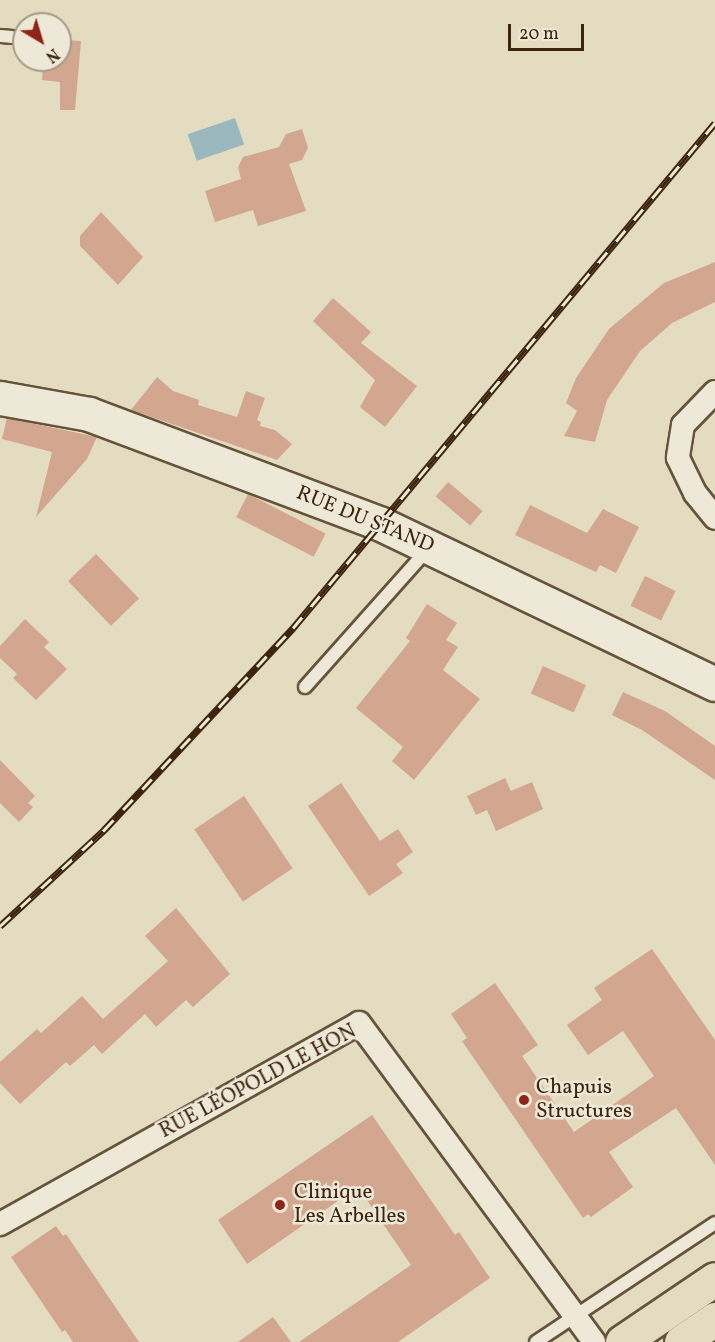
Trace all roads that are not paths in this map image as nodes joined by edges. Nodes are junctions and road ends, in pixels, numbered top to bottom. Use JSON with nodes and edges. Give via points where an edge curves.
{"nodes":[{"id":1,"x":715,"y":392,"type":"edge"},
{"id":2,"x":0,"y":398,"type":"edge"},
{"id":3,"x":715,"y":518,"type":"edge"},
{"id":4,"x":431,"y":546,"type":"junction"},
{"id":5,"x":715,"y":684,"type":"edge"},
{"id":6,"x":305,"y":687,"type":"dead end"},
{"id":7,"x":715,"y":1223,"type":"edge"},
{"id":8,"x":0,"y":1224,"type":"edge"},
{"id":9,"x":715,"y":1279,"type":"edge"},
{"id":10,"x":575,"y":1316,"type":"junction"},
{"id":11,"x":715,"y":1319,"type":"edge"},
{"id":12,"x":536,"y":1342,"type":"edge"},
{"id":13,"x":594,"y":1342,"type":"edge"},
{"id":14,"x":622,"y":1342,"type":"edge"},
{"id":15,"x":681,"y":1342,"type":"edge"}],
"edges":[{"from":1,"to":3,"type":"street","via":[[683,425],[678,458],[695,493]]},
{"from":2,"to":4,"type":"street","name":"RUE DU STAND","via":[[109,421]]},
{"from":4,"to":5,"type":"street","name":"RUE DU STAND"},
{"from":4,"to":6,"type":"lane"},
{"from":7,"to":10,"type":"lane"},
{"from":8,"to":10,"type":"street","name":"RUE LÉOPOLD LE HON","via":[[359,1023]]},
{"from":9,"to":14,"type":"main road"},
{"from":10,"to":12,"type":"lane"},
{"from":10,"to":13,"type":"street","name":"RUE LÉOPOLD LE HON"},
{"from":11,"to":15,"type":"main road"}]}
